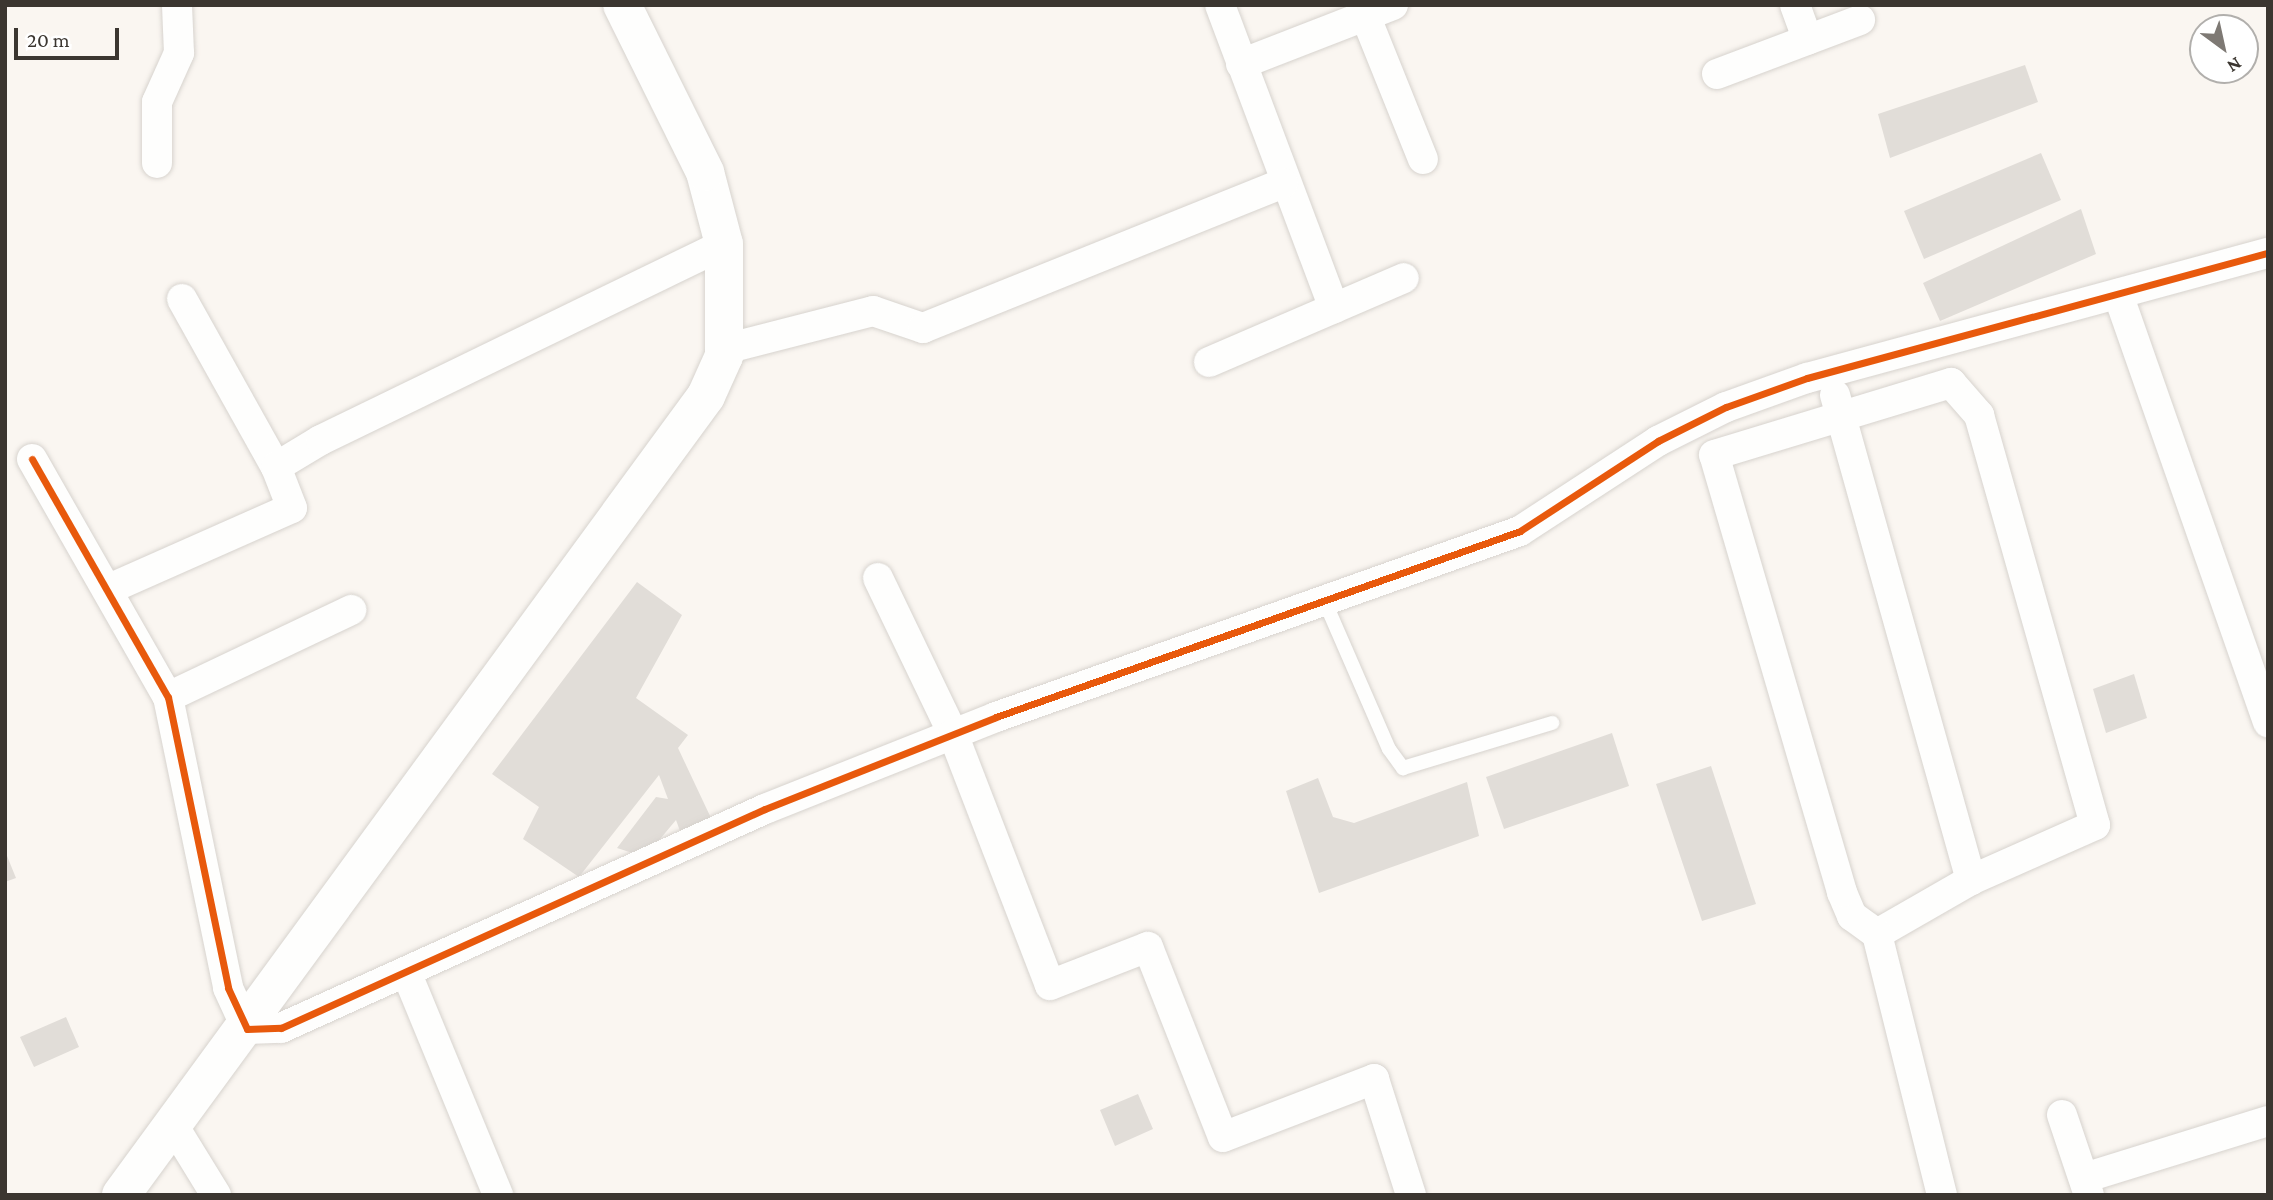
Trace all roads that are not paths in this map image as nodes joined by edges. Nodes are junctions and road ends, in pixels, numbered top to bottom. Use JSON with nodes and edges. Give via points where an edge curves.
{"nodes":[{"id":1,"x":177,"y":5,"type":"edge"},
{"id":2,"x":622,"y":5,"type":"edge"},
{"id":3,"x":1220,"y":5,"type":"edge"},
{"id":4,"x":1393,"y":5,"type":"edge"},
{"id":5,"x":1795,"y":5,"type":"edge"},
{"id":6,"x":1363,"y":11,"type":"edge"},
{"id":7,"x":1860,"y":20,"type":"dead end"},
{"id":8,"x":1808,"y":40,"type":"junction"},
{"id":9,"x":1241,"y":64,"type":"junction"},
{"id":10,"x":1717,"y":74,"type":"dead end"},
{"id":11,"x":1423,"y":159,"type":"dead end"},
{"id":12,"x":157,"y":163,"type":"dead end"},
{"id":13,"x":1283,"y":183,"type":"junction"},
{"id":14,"x":724,"y":244,"type":"junction"},
{"id":15,"x":2268,"y":253,"type":"edge"},
{"id":16,"x":1404,"y":278,"type":"dead end"},
{"id":17,"x":2118,"y":294,"type":"junction"},
{"id":18,"x":182,"y":299,"type":"dead end"},
{"id":19,"x":1334,"y":308,"type":"junction"},
{"id":20,"x":724,"y":349,"type":"junction"},
{"id":21,"x":1209,"y":362,"type":"dead end"},
{"id":22,"x":1829,"y":373,"type":"junction"},
{"id":23,"x":1841,"y":415,"type":"junction"},
{"id":24,"x":32,"y":459,"type":"dead end"},
{"id":25,"x":276,"y":467,"type":"junction"},
{"id":26,"x":877,"y":578,"type":"dead end"},
{"id":27,"x":109,"y":589,"type":"junction"},
{"id":28,"x":1325,"y":602,"type":"junction"},
{"id":29,"x":351,"y":610,"type":"dead end"},
{"id":30,"x":169,"y":697,"type":"junction"},
{"id":31,"x":1552,"y":723,"type":"dead end"},
{"id":32,"x":2268,"y":723,"type":"edge"},
{"id":33,"x":953,"y":734,"type":"junction"},
{"id":34,"x":1971,"y":880,"type":"junction"},
{"id":35,"x":1877,"y":934,"type":"junction"},
{"id":36,"x":407,"y":974,"type":"junction"},
{"id":37,"x":247,"y":1029,"type":"junction"},
{"id":38,"x":2063,"y":1115,"type":"dead end"},
{"id":39,"x":2268,"y":1121,"type":"edge"},
{"id":40,"x":173,"y":1125,"type":"junction"},
{"id":41,"x":2086,"y":1186,"type":"edge"},
{"id":42,"x":121,"y":1195,"type":"edge"},
{"id":43,"x":216,"y":1195,"type":"edge"},
{"id":44,"x":498,"y":1195,"type":"edge"},
{"id":45,"x":1410,"y":1195,"type":"edge"},
{"id":46,"x":1942,"y":1195,"type":"edge"}],
"edges":[{"from":1,"to":12,"type":"street","via":[[179,53],[158,102]]},
{"from":2,"to":14,"type":"street","via":[[681,114]]},
{"from":3,"to":9,"type":"street"},
{"from":4,"to":6,"type":"street"},
{"from":5,"to":8,"type":"street"},
{"from":6,"to":9,"type":"street"},
{"from":6,"to":11,"type":"street"},
{"from":7,"to":8,"type":"street"},
{"from":8,"to":10,"type":"street"},
{"from":9,"to":13,"type":"street"},
{"from":13,"to":19,"type":"street"},
{"from":13,"to":20,"type":"street","via":[[923,328],[873,311]]},
{"from":14,"to":20,"type":"street"},
{"from":14,"to":25,"type":"street"},
{"from":15,"to":17,"type":"street"},
{"from":16,"to":19,"type":"street"},
{"from":17,"to":22,"type":"street"},
{"from":17,"to":32,"type":"street"},
{"from":18,"to":25,"type":"street"},
{"from":19,"to":21,"type":"street"},
{"from":20,"to":37,"type":"street","via":[[706,396],[286,963]]},
{"from":22,"to":23,"type":"street"},
{"from":22,"to":28,"type":"street","via":[[1726,407],[1658,441],[1520,531]]},
{"from":23,"to":34,"type":"street"},
{"from":23,"to":34,"type":"street","via":[[1951,383],[1973,403],[2095,825]]},
{"from":23,"to":35,"type":"street","via":[[1714,456],[1842,892],[1852,916]]},
{"from":24,"to":27,"type":"street"},
{"from":25,"to":27,"type":"street","via":[[292,508]]},
{"from":26,"to":33,"type":"street"},
{"from":27,"to":30,"type":"street"},
{"from":28,"to":31,"type":"lane","via":[[1389,749],[1404,768]]},
{"from":28,"to":33,"type":"street"},
{"from":29,"to":30,"type":"street"},
{"from":30,"to":37,"type":"street","via":[[198,829],[215,949]]},
{"from":33,"to":36,"type":"street","via":[[765,809]]},
{"from":33,"to":45,"type":"street","via":[[1050,985],[1147,947],[1223,1137],[1374,1079]]},
{"from":34,"to":35,"type":"street"},
{"from":35,"to":46,"type":"street"},
{"from":36,"to":37,"type":"street","via":[[321,1015],[281,1028]]},
{"from":36,"to":44,"type":"street"},
{"from":37,"to":40,"type":"street"},
{"from":38,"to":41,"type":"street"},
{"from":39,"to":41,"type":"street"},
{"from":40,"to":42,"type":"street"},
{"from":40,"to":43,"type":"street"}]}
